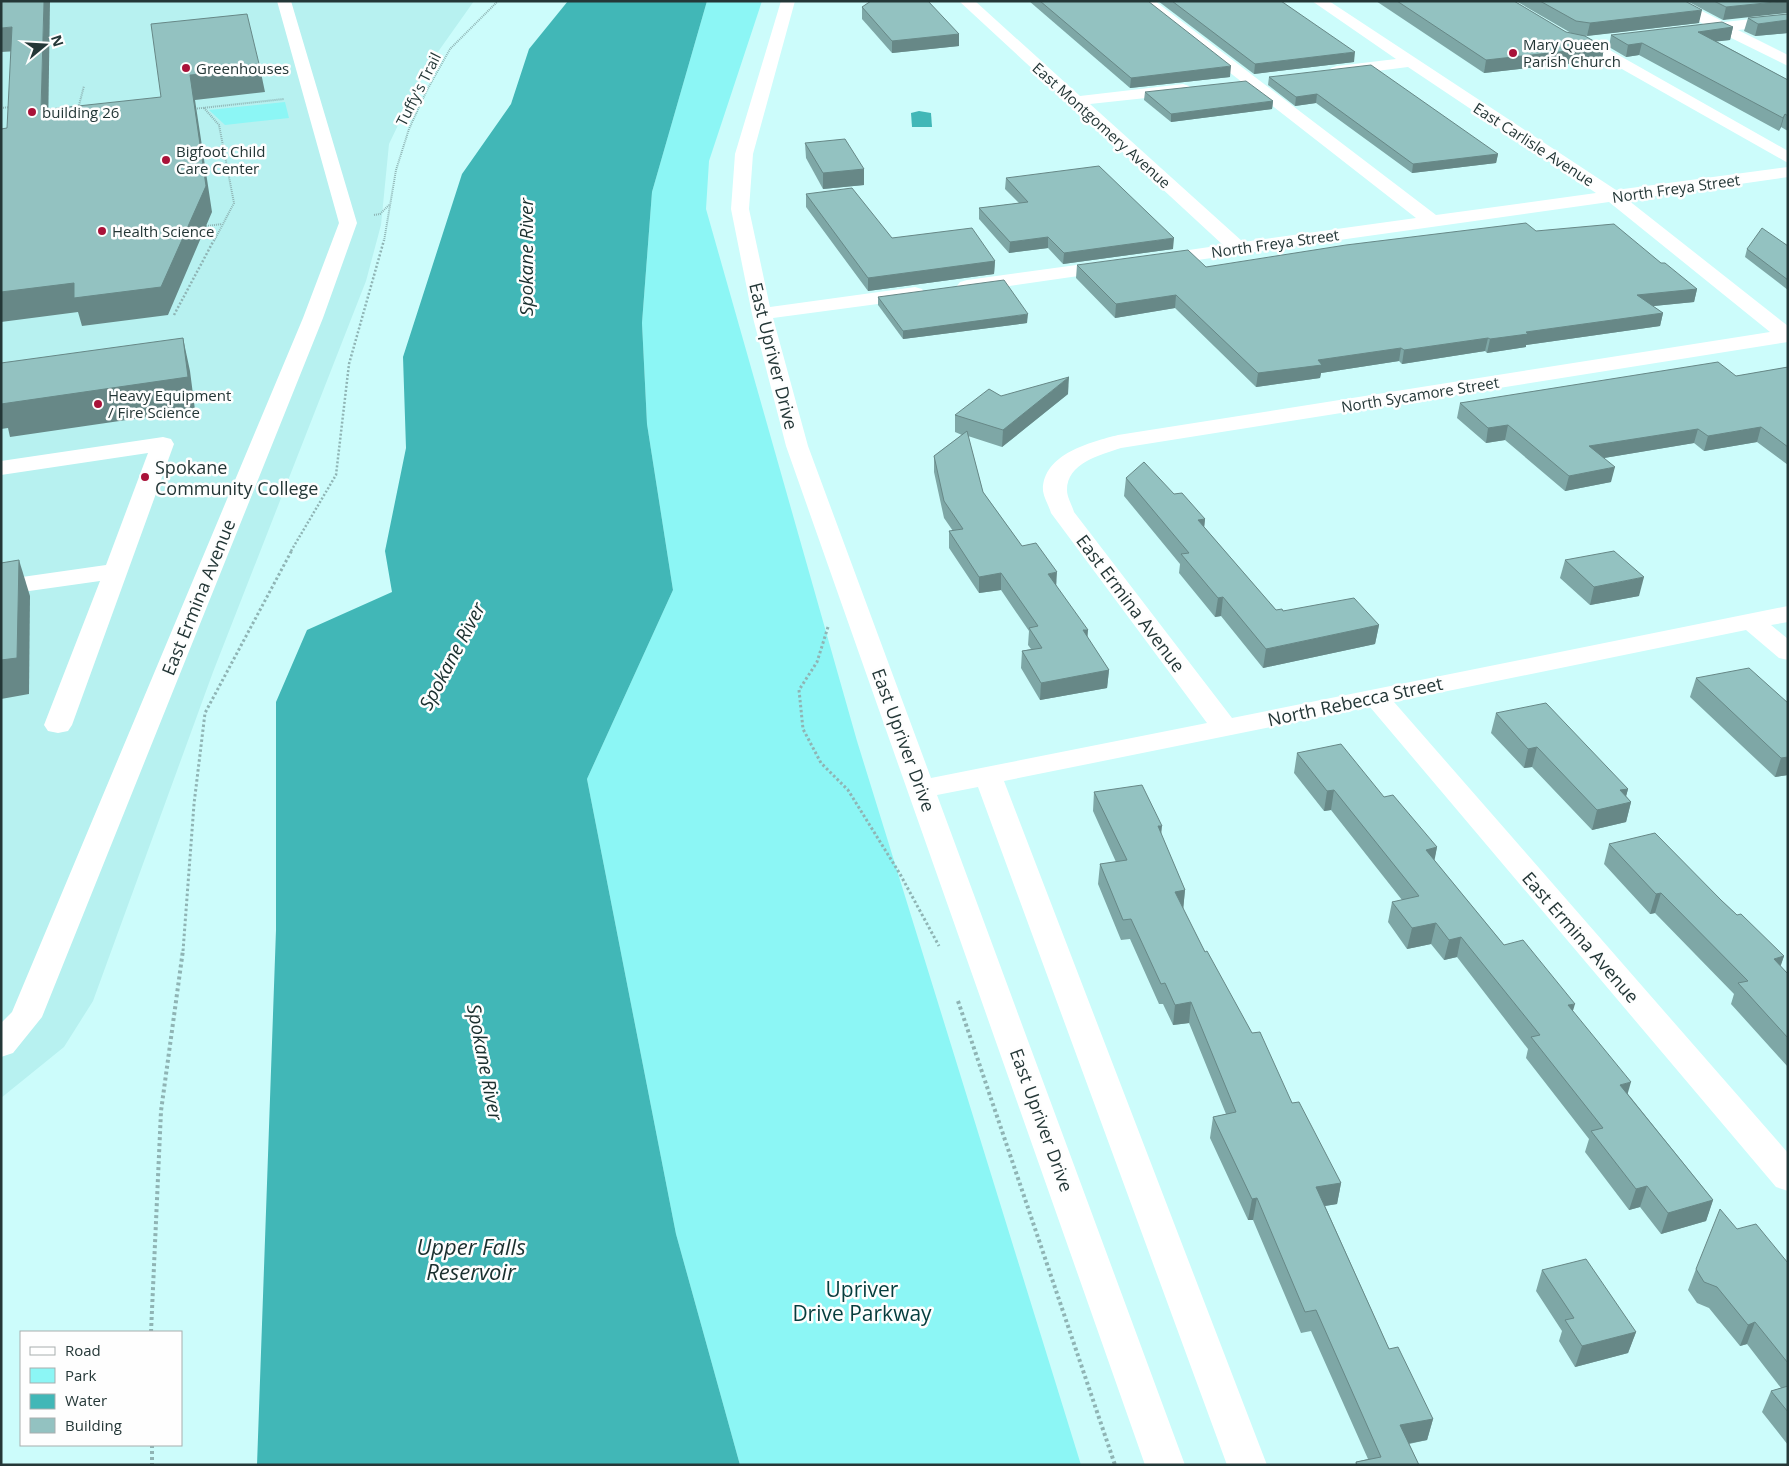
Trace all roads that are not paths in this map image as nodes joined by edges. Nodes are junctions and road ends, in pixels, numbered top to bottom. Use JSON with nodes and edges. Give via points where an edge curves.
{"nodes":[{"id":1,"x":284,"y":1,"type":"edge"},
{"id":2,"x":788,"y":1,"type":"edge"},
{"id":3,"x":966,"y":1,"type":"edge"},
{"id":4,"x":1145,"y":1,"type":"edge"},
{"id":5,"x":1319,"y":1,"type":"edge"},
{"id":6,"x":1502,"y":1,"type":"edge"},
{"id":7,"x":1670,"y":1,"type":"edge"},
{"id":8,"x":1788,"y":19,"type":"edge"},
{"id":9,"x":1721,"y":27,"type":"junction"},
{"id":10,"x":1673,"y":33,"type":"edge"},
{"id":11,"x":1616,"y":40,"type":"edge"},
{"id":12,"x":1587,"y":43,"type":"junction"},
{"id":13,"x":1412,"y":62,"type":"junction"},
{"id":14,"x":1788,"y":62,"type":"edge"},
{"id":15,"x":1317,"y":74,"type":"edge"},
{"id":16,"x":1270,"y":79,"type":"edge"},
{"id":17,"x":1251,"y":81,"type":"junction"},
{"id":18,"x":1232,"y":84,"type":"edge"},
{"id":19,"x":1203,"y":87,"type":"edge"},
{"id":20,"x":1077,"y":102,"type":"junction"},
{"id":21,"x":1788,"y":158,"type":"edge"},
{"id":22,"x":1788,"y":172,"type":"edge"},
{"id":23,"x":1614,"y":196,"type":"junction"},
{"id":24,"x":1434,"y":222,"type":"junction"},
{"id":25,"x":1239,"y":248,"type":"junction"},
{"id":26,"x":762,"y":314,"type":"junction"},
{"id":27,"x":1787,"y":335,"type":"edge"},
{"id":28,"x":1,"y":468,"type":"edge"},
{"id":29,"x":1060,"y":472,"type":"joint"},
{"id":30,"x":115,"y":571,"type":"junction"},
{"id":31,"x":1,"y":588,"type":"edge"},
{"id":32,"x":1788,"y":614,"type":"edge"},
{"id":33,"x":1751,"y":621,"type":"junction"},
{"id":34,"x":1788,"y":652,"type":"edge"},
{"id":35,"x":1375,"y":696,"type":"junction"},
{"id":36,"x":58,"y":726,"type":"dead end"},
{"id":37,"x":1225,"y":728,"type":"junction"},
{"id":38,"x":988,"y":776,"type":"junction"},
{"id":39,"x":922,"y":789,"type":"junction"},
{"id":40,"x":1,"y":1045,"type":"edge"},
{"id":41,"x":1788,"y":1177,"type":"edge"},
{"id":42,"x":1164,"y":1465,"type":"edge"},
{"id":43,"x":1247,"y":1465,"type":"edge"}],
"edges":[{"from":1,"to":40,"type":"street","name":"East Ermina Avenue","via":[[348,223],[309,327],[26,1017]]},
{"from":2,"to":26,"type":"street","name":"East Upriver Drive","via":[[744,154],[740,209]]},
{"from":3,"to":20,"type":"street","name":"East Montgomery Avenue"},
{"from":4,"to":17,"type":"street"},
{"from":5,"to":13,"type":"street","name":"East Carlisle Avenue"},
{"from":6,"to":12,"type":"street","via":[[1569,40]]},
{"from":7,"to":9,"type":"street"},
{"from":8,"to":9,"type":"street"},
{"from":9,"to":10,"type":"street"},
{"from":9,"to":14,"type":"street"},
{"from":11,"to":12,"type":"street"},
{"from":12,"to":21,"type":"street"},
{"from":13,"to":15,"type":"street"},
{"from":13,"to":23,"type":"street","name":"East Carlisle Avenue"},
{"from":16,"to":17,"type":"street"},
{"from":17,"to":18,"type":"street"},
{"from":17,"to":24,"type":"street"},
{"from":19,"to":20,"type":"street"},
{"from":20,"to":25,"type":"street","name":"East Montgomery Avenue"},
{"from":22,"to":23,"type":"street","name":"North Freya Street"},
{"from":23,"to":24,"type":"street","name":"North Freya Street"},
{"from":23,"to":27,"type":"street","name":"East Carlisle Avenue"},
{"from":24,"to":25,"type":"street","name":"North Freya Street"},
{"from":25,"to":26,"type":"street","name":"North Freya Street"},
{"from":26,"to":39,"type":"street","name":"East Upriver Drive","via":[[797,446]]},
{"from":27,"to":29,"type":"street","name":"North Sycamore Street","via":[[1118,442],[1080,454]]},
{"from":28,"to":30,"type":"street","via":[[162,444]]},
{"from":29,"to":37,"type":"street","name":"East Ermina Avenue","via":[[1055,492],[1063,513]]},
{"from":30,"to":31,"type":"street"},
{"from":30,"to":36,"type":"street"},
{"from":32,"to":33,"type":"street","name":"North Rebecca Street"},
{"from":33,"to":34,"type":"street"},
{"from":33,"to":35,"type":"street","name":"North Rebecca Street"},
{"from":35,"to":37,"type":"street","name":"North Rebecca Street"},
{"from":35,"to":41,"type":"street","name":"East Ermina Avenue"},
{"from":37,"to":38,"type":"street","name":"North Rebecca Street"},
{"from":38,"to":39,"type":"street","name":"North Rebecca Street"},
{"from":38,"to":43,"type":"street"},
{"from":39,"to":42,"type":"street","name":"East Upriver Drive"}]}
